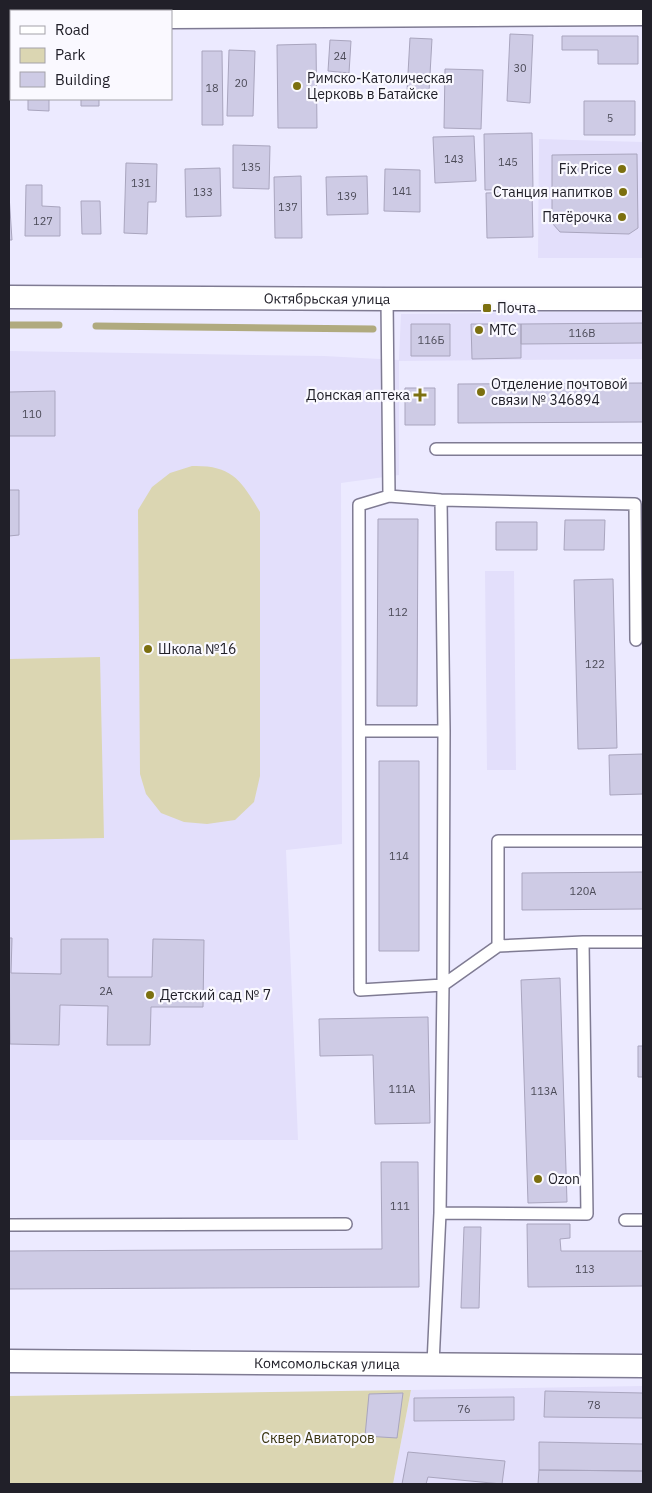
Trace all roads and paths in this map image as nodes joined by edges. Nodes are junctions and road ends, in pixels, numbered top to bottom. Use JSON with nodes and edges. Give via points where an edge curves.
{"nodes":[{"id":1,"x":643,"y":14,"type":"edge"},
{"id":2,"x":172,"y":17,"type":"edge"},
{"id":3,"x":9,"y":297,"type":"edge"},
{"id":4,"x":387,"y":299,"type":"junction"},
{"id":5,"x":643,"y":299,"type":"edge"},
{"id":6,"x":643,"y":449,"type":"edge"},
{"id":7,"x":436,"y":450,"type":"dead end"},
{"id":8,"x":389,"y":496,"type":"junction"},
{"id":9,"x":441,"y":500,"type":"junction"},
{"id":10,"x":636,"y":640,"type":"dead end"},
{"id":11,"x":360,"y":731,"type":"junction"},
{"id":12,"x":444,"y":731,"type":"junction"},
{"id":13,"x":643,"y":841,"type":"edge"},
{"id":14,"x":583,"y":942,"type":"junction"},
{"id":15,"x":643,"y":942,"type":"edge"},
{"id":16,"x":498,"y":946,"type":"junction"},
{"id":17,"x":442,"y":985,"type":"junction"},
{"id":18,"x":440,"y":1214,"type":"junction"},
{"id":19,"x":625,"y":1220,"type":"dead end"},
{"id":20,"x":643,"y":1220,"type":"edge"},
{"id":21,"x":346,"y":1224,"type":"dead end"},
{"id":22,"x":9,"y":1225,"type":"edge"},
{"id":23,"x":9,"y":1360,"type":"edge"},
{"id":24,"x":433,"y":1364,"type":"junction"},
{"id":25,"x":643,"y":1366,"type":"edge"}],
"edges":[{"from":1,"to":2,"type":"street"},
{"from":3,"to":4,"type":"street","name":"Октябрьская улица"},
{"from":4,"to":5,"type":"street","name":"Октябрьская улица"},
{"from":4,"to":8,"type":"lane"},
{"from":6,"to":7,"type":"lane"},
{"from":8,"to":9,"type":"lane"},
{"from":8,"to":11,"type":"lane","via":[[359,505]]},
{"from":9,"to":10,"type":"lane","via":[[635,504]]},
{"from":9,"to":12,"type":"lane"},
{"from":11,"to":12,"type":"lane"},
{"from":11,"to":17,"type":"lane","via":[[360,990]]},
{"from":12,"to":17,"type":"lane"},
{"from":13,"to":16,"type":"lane","via":[[498,841]]},
{"from":14,"to":15,"type":"lane"},
{"from":14,"to":16,"type":"lane"},
{"from":14,"to":18,"type":"lane","via":[[587,1214]]},
{"from":16,"to":17,"type":"lane"},
{"from":17,"to":18,"type":"lane"},
{"from":18,"to":24,"type":"lane"},
{"from":19,"to":20,"type":"lane"},
{"from":21,"to":22,"type":"lane"},
{"from":23,"to":24,"type":"street","name":"Комсомольская улица"},
{"from":24,"to":25,"type":"street","name":"Комсомольская улица"}]}
